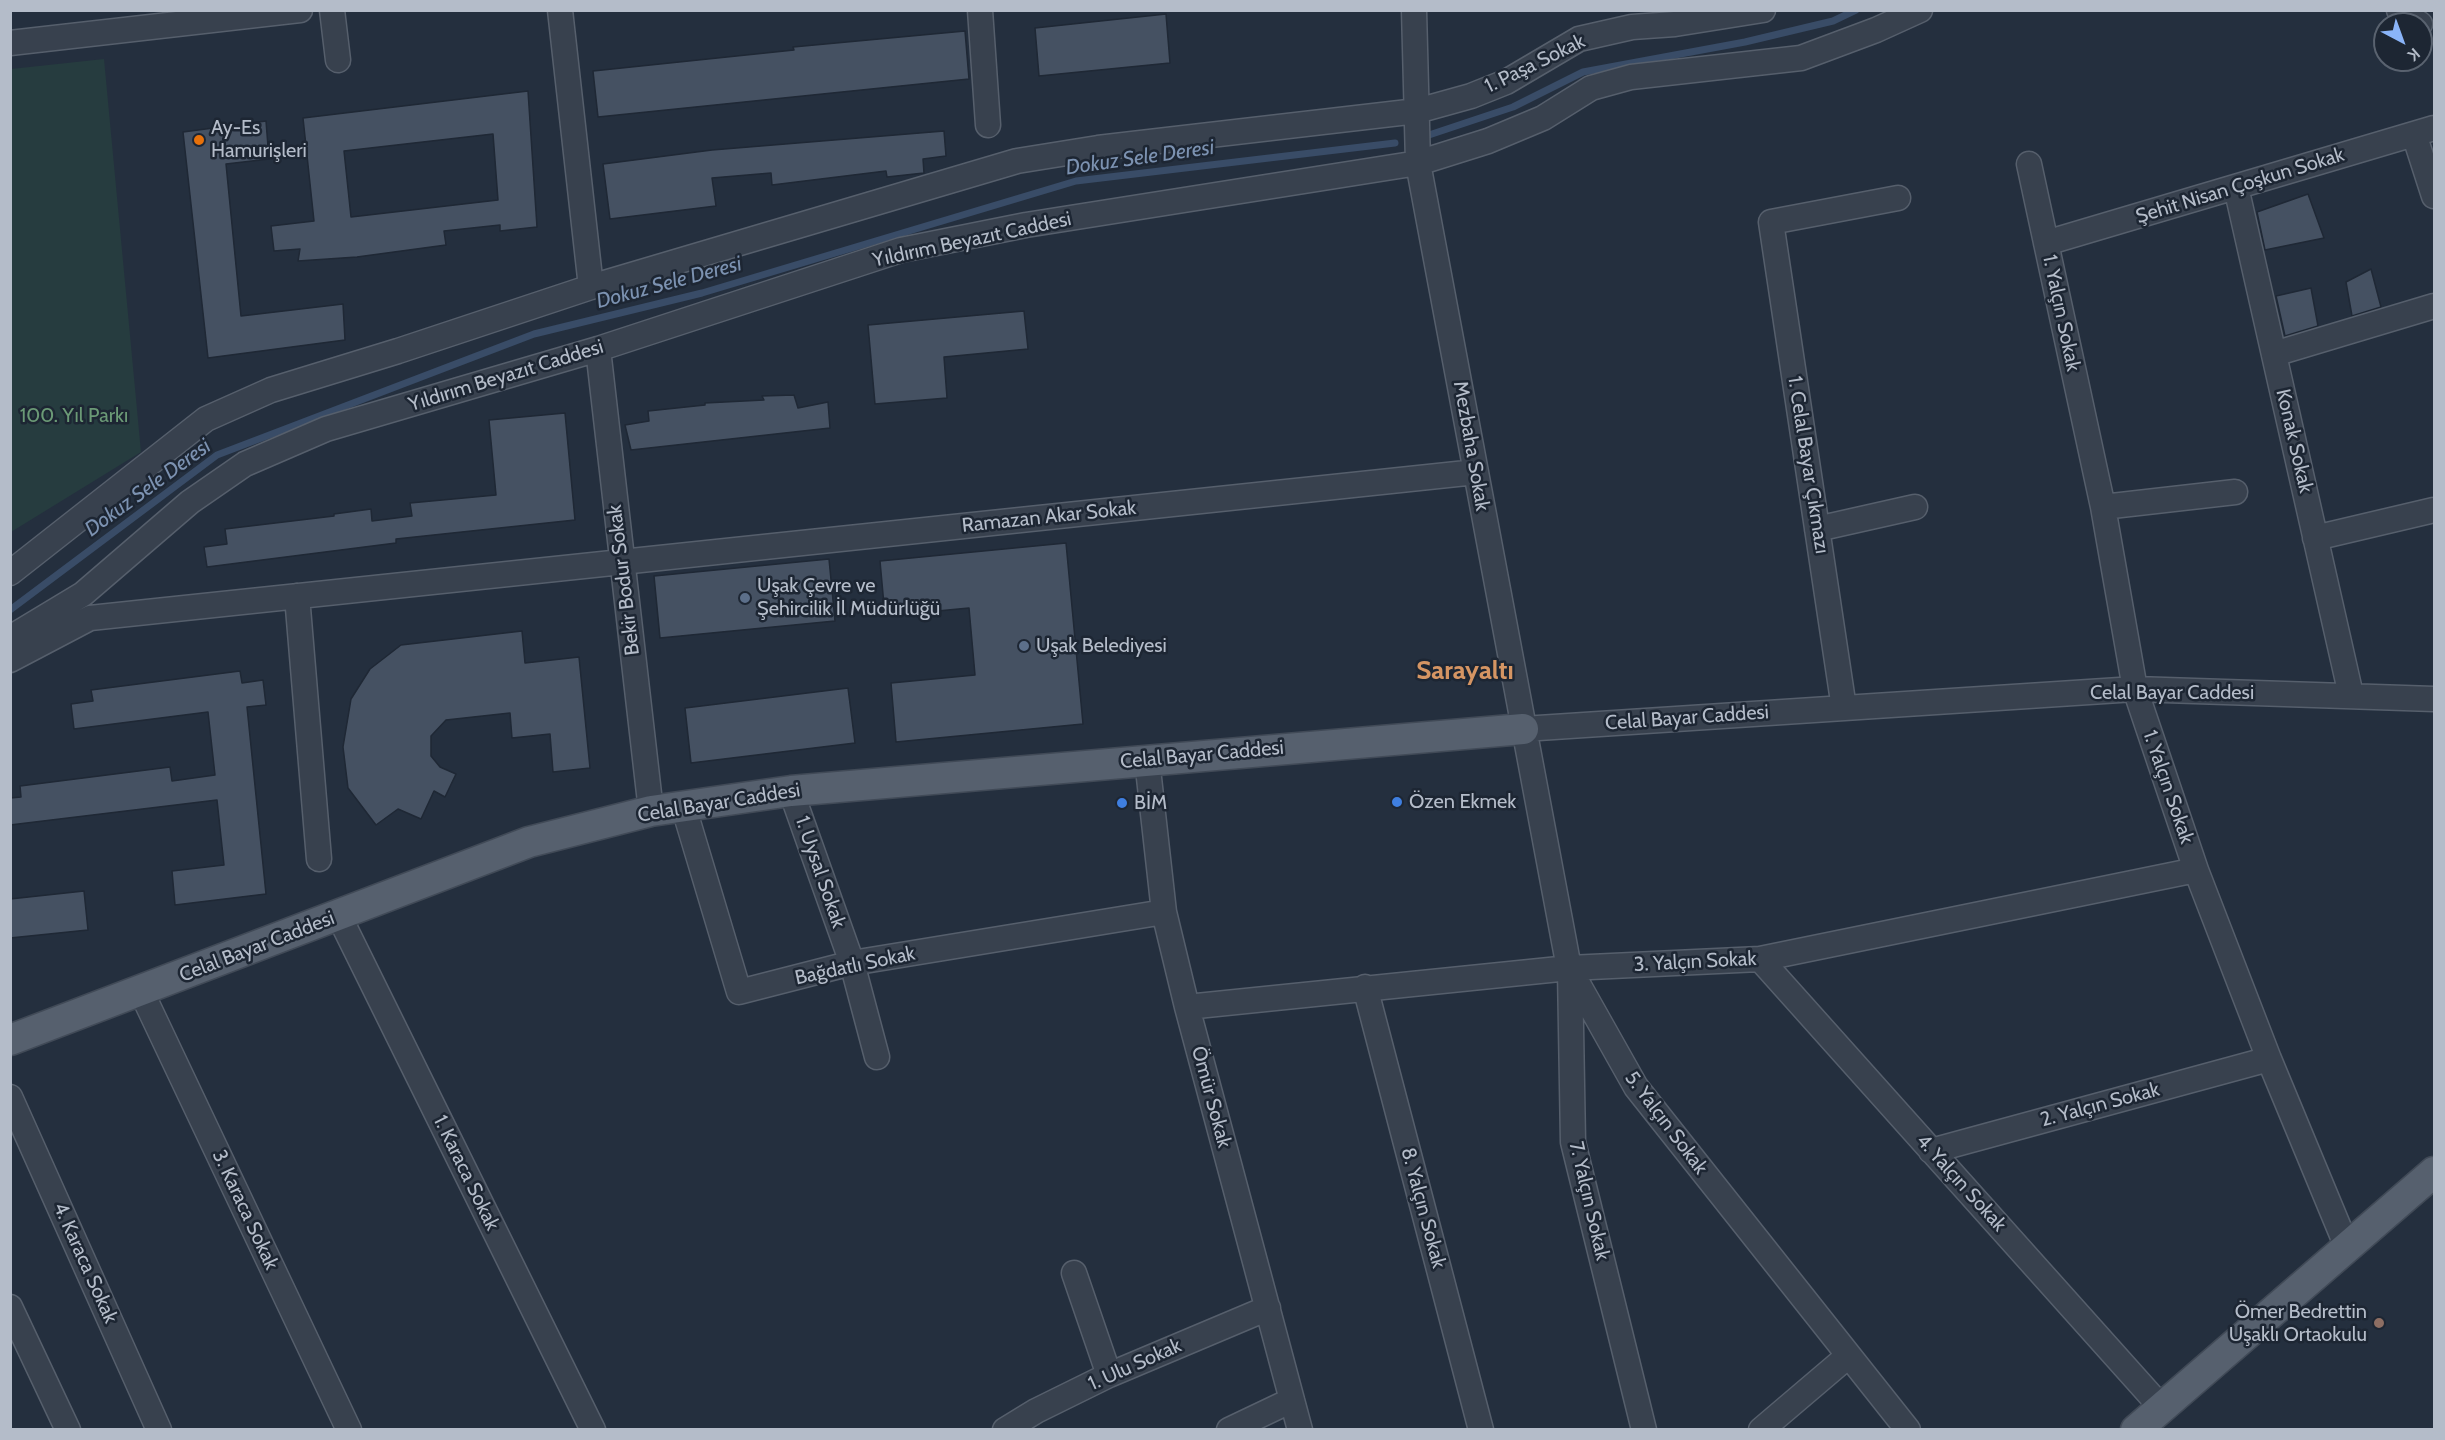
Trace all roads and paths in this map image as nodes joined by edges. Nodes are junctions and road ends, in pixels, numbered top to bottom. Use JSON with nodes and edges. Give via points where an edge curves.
{"nodes":[{"id":1,"x":300,"y":10,"type":"edge"},
{"id":2,"x":332,"y":10,"type":"edge"},
{"id":3,"x":560,"y":10,"type":"edge"},
{"id":4,"x":980,"y":10,"type":"edge"},
{"id":5,"x":1413,"y":10,"type":"edge"},
{"id":6,"x":1763,"y":10,"type":"edge"},
{"id":7,"x":1920,"y":10,"type":"edge"},
{"id":8,"x":1872,"y":20,"type":"edge"},
{"id":9,"x":10,"y":43,"type":"edge"},
{"id":10,"x":338,"y":60,"type":"dead end"},
{"id":11,"x":1417,"y":111,"type":"junction"},
{"id":12,"x":988,"y":125,"type":"dead end"},
{"id":13,"x":2425,"y":131,"type":"edge"},
{"id":14,"x":1418,"y":163,"type":"junction"},
{"id":15,"x":2029,"y":164,"type":"dead end"},
{"id":16,"x":2236,"y":187,"type":"junction"},
{"id":17,"x":2434,"y":196,"type":"edge"},
{"id":18,"x":1898,"y":198,"type":"dead end"},
{"id":19,"x":2046,"y":243,"type":"junction"},
{"id":20,"x":591,"y":287,"type":"junction"},
{"id":21,"x":2434,"y":306,"type":"edge"},
{"id":22,"x":598,"y":349,"type":"junction"},
{"id":23,"x":2274,"y":354,"type":"junction"},
{"id":24,"x":1476,"y":472,"type":"junction"},
{"id":25,"x":2235,"y":492,"type":"dead end"},
{"id":26,"x":1915,"y":507,"type":"dead end"},
{"id":27,"x":2103,"y":507,"type":"junction"},
{"id":28,"x":2434,"y":510,"type":"edge"},
{"id":29,"x":1817,"y":529,"type":"junction"},
{"id":30,"x":2315,"y":538,"type":"junction"},
{"id":31,"x":622,"y":563,"type":"junction"},
{"id":32,"x":10,"y":573,"type":"edge"},
{"id":33,"x":297,"y":597,"type":"junction"},
{"id":34,"x":10,"y":638,"type":"edge"},
{"id":35,"x":10,"y":660,"type":"edge"},
{"id":36,"x":2135,"y":689,"type":"junction"},
{"id":37,"x":2351,"y":695,"type":"junction"},
{"id":38,"x":2434,"y":699,"type":"edge"},
{"id":39,"x":1844,"y":708,"type":"junction"},
{"id":40,"x":1523,"y":729,"type":"junction"},
{"id":41,"x":1147,"y":760,"type":"junction"},
{"id":42,"x":791,"y":791,"type":"junction"},
{"id":43,"x":683,"y":805,"type":"junction"},
{"id":44,"x":651,"y":811,"type":"junction"},
{"id":45,"x":319,"y":859,"type":"dead end"},
{"id":46,"x":2196,"y":870,"type":"junction"},
{"id":47,"x":1164,"y":912,"type":"junction"},
{"id":48,"x":339,"y":916,"type":"junction"},
{"id":49,"x":1760,"y":959,"type":"junction"},
{"id":50,"x":852,"y":963,"type":"junction"},
{"id":51,"x":1569,"y":968,"type":"junction"},
{"id":52,"x":1365,"y":987,"type":"junction"},
{"id":53,"x":141,"y":991,"type":"junction"},
{"id":54,"x":1187,"y":1007,"type":"junction"},
{"id":55,"x":10,"y":1040,"type":"edge"},
{"id":56,"x":877,"y":1057,"type":"dead end"},
{"id":57,"x":2269,"y":1059,"type":"junction"},
{"id":58,"x":10,"y":1097,"type":"edge"},
{"id":59,"x":1931,"y":1151,"type":"junction"},
{"id":60,"x":2434,"y":1172,"type":"edge"},
{"id":61,"x":2348,"y":1247,"type":"junction"},
{"id":62,"x":1074,"y":1273,"type":"dead end"},
{"id":63,"x":10,"y":1307,"type":"edge"},
{"id":64,"x":1268,"y":1308,"type":"junction"},
{"id":65,"x":1848,"y":1356,"type":"junction"},
{"id":66,"x":1109,"y":1376,"type":"junction"},
{"id":67,"x":1292,"y":1400,"type":"junction"},
{"id":68,"x":2161,"y":1407,"type":"junction"},
{"id":69,"x":1041,"y":1420,"type":"edge"},
{"id":70,"x":586,"y":1427,"type":"edge"},
{"id":71,"x":68,"y":1430,"type":"edge"},
{"id":72,"x":159,"y":1430,"type":"edge"},
{"id":73,"x":349,"y":1430,"type":"edge"},
{"id":74,"x":1005,"y":1430,"type":"edge"},
{"id":75,"x":1229,"y":1430,"type":"edge"},
{"id":76,"x":1300,"y":1430,"type":"edge"},
{"id":77,"x":1481,"y":1430,"type":"edge"},
{"id":78,"x":1644,"y":1430,"type":"edge"},
{"id":79,"x":1761,"y":1430,"type":"edge"},
{"id":80,"x":1908,"y":1430,"type":"edge"},
{"id":81,"x":2136,"y":1430,"type":"edge"}],
"edges":[{"from":1,"to":9,"type":"street"},
{"from":2,"to":10,"type":"street"},
{"from":3,"to":20,"type":"street"},
{"from":4,"to":12,"type":"street"},
{"from":5,"to":11,"type":"street","name":"Mezbaha Sokak"},
{"from":6,"to":11,"type":"street","name":"1. Paşa Sokak","via":[[1632,27],[1579,39],[1506,82]]},
{"from":7,"to":8,"type":"street","name":"Yıldırım Beyazıt Caddesi"},
{"from":8,"to":14,"type":"street","name":"Yıldırım Beyazıt Caddesi","via":[[1801,58],[1631,77],[1591,88],[1532,123]]},
{"from":11,"to":14,"type":"street","name":"Mezbaha Sokak"},
{"from":11,"to":20,"type":"street","via":[[1017,161]]},
{"from":13,"to":16,"type":"street","name":"Şehit Nisan Çoşkun Sokak"},
{"from":13,"to":17,"type":"street"},
{"from":14,"to":22,"type":"street","name":"Yıldırım Beyazıt Caddesi","via":[[1026,225],[901,250]]},
{"from":14,"to":24,"type":"street","name":"Mezbaha Sokak"},
{"from":15,"to":19,"type":"street","name":"1. Yalçın Sokak"},
{"from":16,"to":19,"type":"street","name":"Şehit Nisan Çoşkun Sokak"},
{"from":16,"to":23,"type":"street","name":"Konak Sokak"},
{"from":18,"to":29,"type":"street","name":"1. Celal Bayar Çıkmazı","via":[[1771,222]]},
{"from":19,"to":27,"type":"street","name":"1. Yalçın Sokak"},
{"from":20,"to":32,"type":"street","via":[[271,390],[206,419]]},
{"from":21,"to":23,"type":"street"},
{"from":22,"to":31,"type":"street","name":"Bekir Bodur Sokak"},
{"from":22,"to":34,"type":"street","name":"Yıldırım Beyazıt Caddesi","via":[[326,429],[244,464],[190,502],[83,594]]},
{"from":23,"to":30,"type":"street","name":"Konak Sokak"},
{"from":24,"to":31,"type":"street","name":"Ramazan Akar Sokak"},
{"from":24,"to":40,"type":"street","name":"Mezbaha Sokak"},
{"from":25,"to":27,"type":"street"},
{"from":26,"to":29,"type":"street"},
{"from":27,"to":36,"type":"street","name":"1. Yalçın Sokak"},
{"from":28,"to":30,"type":"street"},
{"from":29,"to":39,"type":"street","name":"1. Celal Bayar Çıkmazı"},
{"from":30,"to":37,"type":"street","name":"Konak Sokak"},
{"from":31,"to":33,"type":"street","name":"Ramazan Akar Sokak"},
{"from":31,"to":44,"type":"street","name":"Bekir Bodur Sokak"},
{"from":33,"to":35,"type":"street","name":"Ramazan Akar Sokak","via":[[90,618]]},
{"from":33,"to":45,"type":"street"},
{"from":36,"to":37,"type":"street","name":"Celal Bayar Caddesi"},
{"from":36,"to":39,"type":"street","name":"Celal Bayar Caddesi"},
{"from":36,"to":46,"type":"street","name":"1. Yalçın Sokak"},
{"from":37,"to":38,"type":"street","name":"Celal Bayar Caddesi"},
{"from":39,"to":40,"type":"street","name":"Celal Bayar Caddesi"},
{"from":40,"to":41,"type":"main road","name":"Celal Bayar Caddesi"},
{"from":40,"to":51,"type":"street","name":"5. Yalçın Sokak"},
{"from":41,"to":42,"type":"main road","name":"Celal Bayar Caddesi"},
{"from":41,"to":47,"type":"street","name":"Ömür Sokak"},
{"from":42,"to":43,"type":"main road","name":"Celal Bayar Caddesi"},
{"from":42,"to":50,"type":"street","name":"1. Uysal Sokak"},
{"from":43,"to":44,"type":"main road","name":"Celal Bayar Caddesi"},
{"from":43,"to":50,"type":"street","name":"Bağdatlı Sokak","via":[[739,992]]},
{"from":44,"to":48,"type":"main road","name":"Celal Bayar Caddesi","via":[[529,842]]},
{"from":46,"to":49,"type":"street","name":"3. Yalçın Sokak"},
{"from":46,"to":57,"type":"street","name":"1. Yalçın Sokak"},
{"from":47,"to":50,"type":"street","name":"Bağdatlı Sokak"},
{"from":47,"to":54,"type":"street","name":"Ömür Sokak"},
{"from":48,"to":53,"type":"main road","name":"Celal Bayar Caddesi"},
{"from":48,"to":70,"type":"street","name":"1. Karaca Sokak"},
{"from":49,"to":51,"type":"street","name":"3. Yalçın Sokak"},
{"from":49,"to":59,"type":"street","name":"4. Yalçın Sokak"},
{"from":50,"to":56,"type":"street","name":"1. Uysal Sokak"},
{"from":51,"to":52,"type":"street","name":"3. Yalçın Sokak"},
{"from":51,"to":65,"type":"street","name":"5. Yalçın Sokak","via":[[1636,1087]]},
{"from":51,"to":78,"type":"street","name":"7. Yalçın Sokak","via":[[1573,1142]]},
{"from":52,"to":54,"type":"street","name":"3. Yalçın Sokak"},
{"from":52,"to":77,"type":"street","name":"8. Yalçın Sokak"},
{"from":53,"to":55,"type":"main road","name":"Celal Bayar Caddesi"},
{"from":53,"to":73,"type":"street","name":"3. Karaca Sokak"},
{"from":54,"to":64,"type":"street","name":"Ömür Sokak"},
{"from":57,"to":59,"type":"street","name":"2. Yalçın Sokak"},
{"from":57,"to":61,"type":"street","name":"1. Yalçın Sokak"},
{"from":58,"to":72,"type":"street","name":"4. Karaca Sokak"},
{"from":59,"to":68,"type":"street","name":"4. Yalçın Sokak"},
{"from":60,"to":61,"type":"main road"},
{"from":61,"to":68,"type":"main road"},
{"from":62,"to":66,"type":"street"},
{"from":63,"to":71,"type":"street"},
{"from":64,"to":66,"type":"street","name":"1. Ulu Sokak"},
{"from":64,"to":67,"type":"street","name":"Ömür Sokak"},
{"from":65,"to":79,"type":"street"},
{"from":65,"to":80,"type":"street","name":"5. Yalçın Sokak"},
{"from":66,"to":69,"type":"street","name":"1. Ulu Sokak"},
{"from":67,"to":75,"type":"street"},
{"from":67,"to":76,"type":"street","name":"Ömür Sokak"},
{"from":68,"to":81,"type":"main road"},
{"from":69,"to":74,"type":"street","name":"1. Ulu Sokak"}]}
